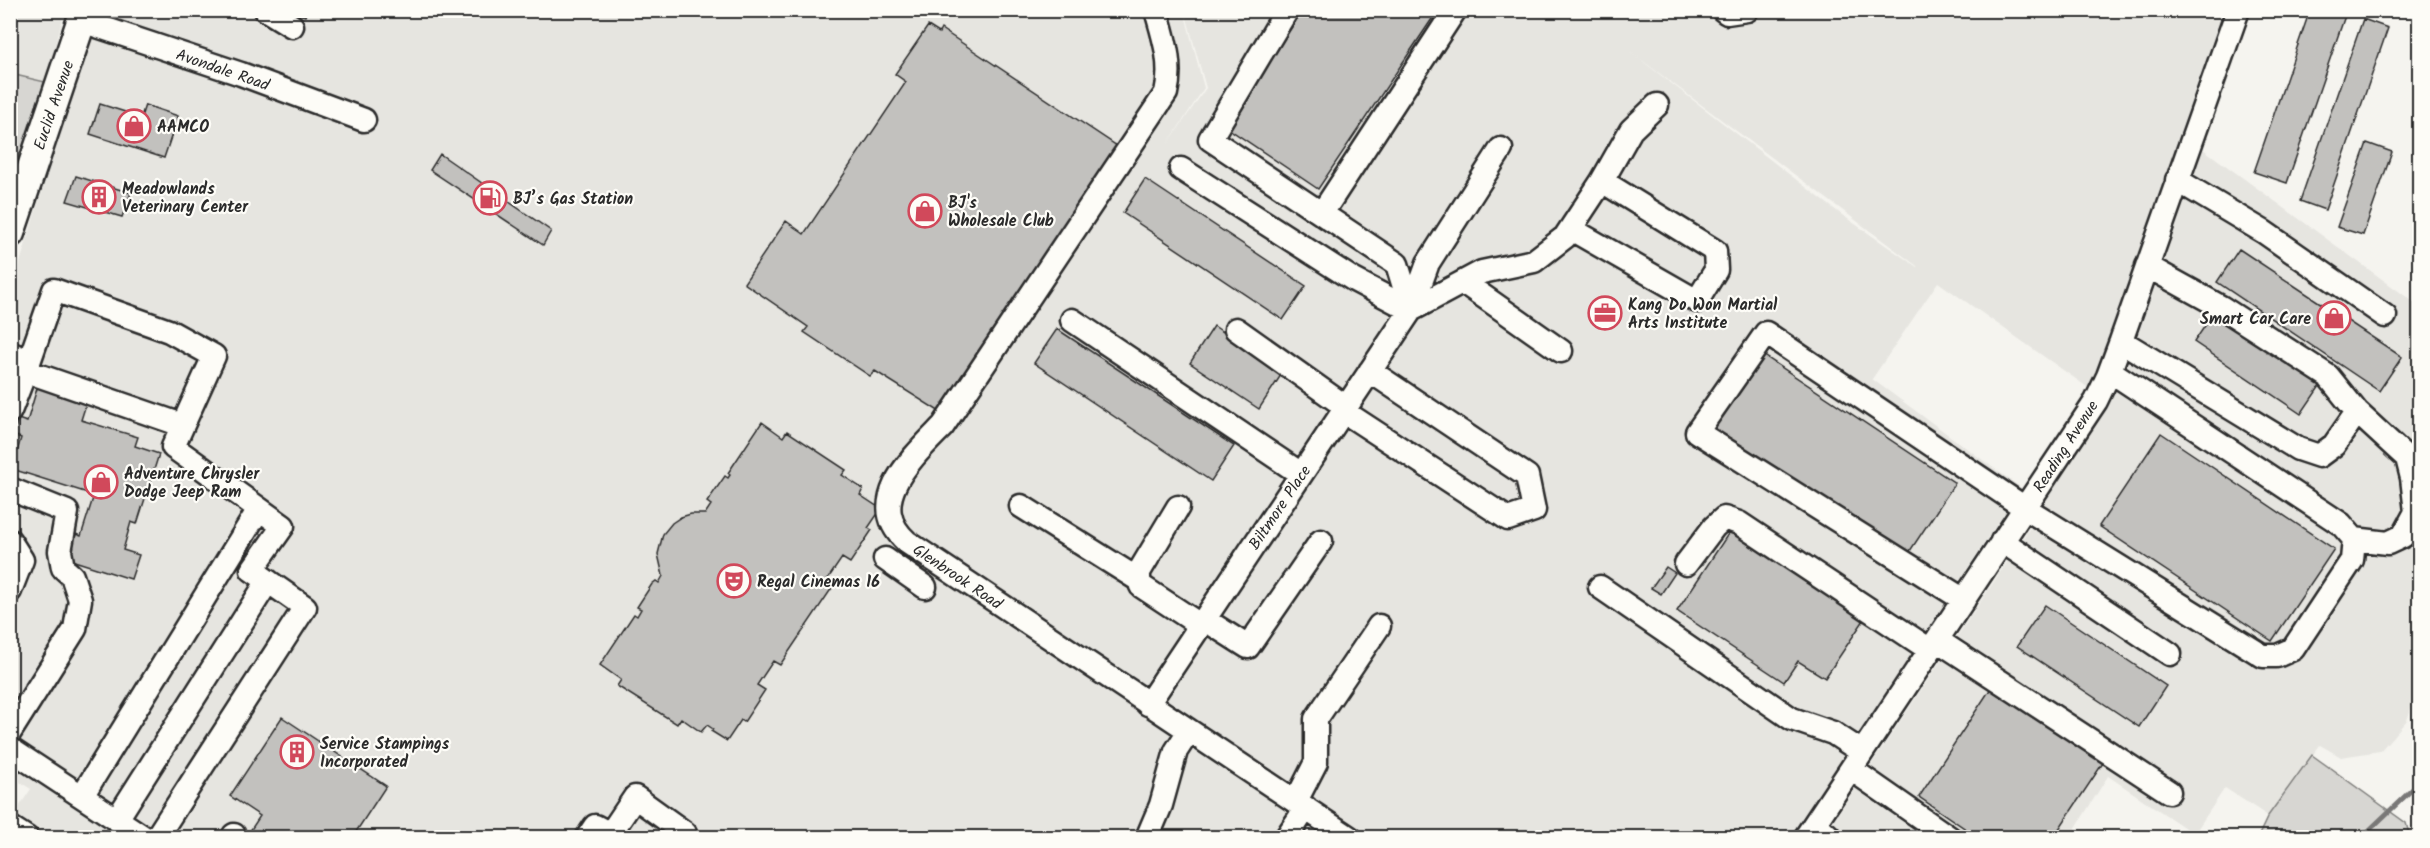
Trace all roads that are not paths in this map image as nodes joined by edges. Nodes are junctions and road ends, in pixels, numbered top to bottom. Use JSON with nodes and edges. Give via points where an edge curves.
{"nodes":[{"id":1,"x":267,"y":10,"type":"edge"},
{"id":2,"x":1156,"y":10,"type":"edge"},
{"id":3,"x":1287,"y":10,"type":"edge"},
{"id":4,"x":1455,"y":10,"type":"edge"},
{"id":5,"x":1723,"y":10,"type":"edge"},
{"id":6,"x":1747,"y":10,"type":"edge"},
{"id":7,"x":2238,"y":10,"type":"edge"},
{"id":8,"x":83,"y":16,"type":"edge"},
{"id":9,"x":292,"y":26,"type":"dead end"},
{"id":10,"x":1657,"y":105,"type":"dead end"},
{"id":11,"x":364,"y":120,"type":"dead end"},
{"id":12,"x":1501,"y":149,"type":"dead end"},
{"id":13,"x":1181,"y":169,"type":"dead end"},
{"id":14,"x":2177,"y":180,"type":"junction"},
{"id":15,"x":1602,"y":181,"type":"junction"},
{"id":16,"x":1322,"y":213,"type":"junction"},
{"id":17,"x":1571,"y":229,"type":"junction"},
{"id":18,"x":10,"y":233,"type":"edge"},
{"id":19,"x":2147,"y":266,"type":"junction"},
{"id":20,"x":1464,"y":282,"type":"junction"},
{"id":21,"x":1411,"y":310,"type":"junction"},
{"id":22,"x":2385,"y":316,"type":"dead end"},
{"id":23,"x":1071,"y":320,"type":"dead end"},
{"id":24,"x":1236,"y":329,"type":"dead end"},
{"id":25,"x":2121,"y":341,"type":"junction"},
{"id":26,"x":1561,"y":351,"type":"dead end"},
{"id":27,"x":22,"y":362,"type":"edge"},
{"id":28,"x":1370,"y":371,"type":"junction"},
{"id":29,"x":2110,"y":371,"type":"junction"},
{"id":30,"x":1345,"y":409,"type":"junction"},
{"id":31,"x":10,"y":411,"type":"edge"},
{"id":32,"x":2357,"y":412,"type":"junction"},
{"id":33,"x":182,"y":425,"type":"junction"},
{"id":34,"x":1301,"y":474,"type":"junction"},
{"id":35,"x":10,"y":489,"type":"edge"},
{"id":36,"x":1022,"y":506,"type":"dead end"},
{"id":37,"x":1179,"y":507,"type":"dead end"},
{"id":38,"x":2025,"y":507,"type":"junction"},
{"id":39,"x":259,"y":508,"type":"junction"},
{"id":40,"x":2354,"y":539,"type":"junction"},
{"id":41,"x":10,"y":541,"type":"edge"},
{"id":42,"x":1321,"y":541,"type":"dead end"},
{"id":43,"x":2002,"y":541,"type":"junction"},
{"id":44,"x":885,"y":559,"type":"dead end"},
{"id":45,"x":1686,"y":564,"type":"dead end"},
{"id":46,"x":1138,"y":580,"type":"junction"},
{"id":47,"x":268,"y":581,"type":"junction"},
{"id":48,"x":926,"y":587,"type":"dead end"},
{"id":49,"x":1600,"y":587,"type":"dead end"},
{"id":50,"x":10,"y":591,"type":"edge"},
{"id":51,"x":1964,"y":600,"type":"junction"},
{"id":52,"x":1202,"y":622,"type":"junction"},
{"id":53,"x":1379,"y":626,"type":"dead end"},
{"id":54,"x":1934,"y":645,"type":"junction"},
{"id":55,"x":2170,"y":654,"type":"dead end"},
{"id":56,"x":1148,"y":704,"type":"junction"},
{"id":57,"x":1189,"y":731,"type":"junction"},
{"id":58,"x":10,"y":732,"type":"edge"},
{"id":59,"x":10,"y":749,"type":"edge"},
{"id":60,"x":1857,"y":760,"type":"junction"},
{"id":61,"x":2169,"y":792,"type":"dead end"},
{"id":62,"x":82,"y":796,"type":"junction"},
{"id":63,"x":1301,"y":805,"type":"junction"},
{"id":64,"x":117,"y":819,"type":"junction"},
{"id":65,"x":10,"y":827,"type":"edge"},
{"id":66,"x":1817,"y":833,"type":"edge"},
{"id":67,"x":27,"y":837,"type":"edge"},
{"id":68,"x":145,"y":837,"type":"edge"},
{"id":69,"x":156,"y":837,"type":"edge"},
{"id":70,"x":587,"y":837,"type":"edge"},
{"id":71,"x":682,"y":837,"type":"edge"},
{"id":72,"x":1147,"y":837,"type":"edge"},
{"id":73,"x":1286,"y":837,"type":"edge"},
{"id":74,"x":1350,"y":837,"type":"edge"},
{"id":75,"x":1950,"y":837,"type":"edge"}],
"edges":[{"from":1,"to":9,"type":"street"},
{"from":2,"to":56,"type":"street","name":"Glenbrook Road","via":[[1169,62],[1166,93],[943,426],[908,461],[893,488],[889,511],[907,542]]},
{"from":3,"to":16,"type":"street","via":[[1210,139]]},
{"from":4,"to":16,"type":"street"},
{"from":5,"to":6,"type":"street"},
{"from":7,"to":14,"type":"street","name":"Reading Avenue"},
{"from":8,"to":11,"type":"street","name":"Avondale Road"},
{"from":8,"to":18,"type":"main road","name":"Euclid Avenue"},
{"from":10,"to":15,"type":"street","via":[[1631,130]]},
{"from":12,"to":21,"type":"street","via":[[1428,263]]},
{"from":13,"to":21,"type":"street","via":[[1354,280]]},
{"from":14,"to":19,"type":"street","name":"Reading Avenue"},
{"from":14,"to":22,"type":"street","via":[[2264,232]]},
{"from":15,"to":17,"type":"street"},
{"from":15,"to":17,"type":"street","via":[[1715,250],[1716,270],[1697,301]]},
{"from":16,"to":21,"type":"street","via":[[1397,264]]},
{"from":17,"to":20,"type":"street","via":[[1534,261],[1482,272]]},
{"from":19,"to":25,"type":"street","name":"Reading Avenue"},
{"from":19,"to":32,"type":"street","via":[[2221,307],[2328,376]]},
{"from":20,"to":21,"type":"street"},
{"from":20,"to":26,"type":"street"},
{"from":21,"to":28,"type":"street","name":"Biltmore Place"},
{"from":23,"to":34,"type":"street"},
{"from":24,"to":30,"type":"street"},
{"from":25,"to":29,"type":"street","name":"Reading Avenue"},
{"from":25,"to":32,"type":"street","via":[[2298,448],[2319,456],[2334,445]]},
{"from":27,"to":31,"type":"street"},
{"from":27,"to":33,"type":"street"},
{"from":27,"to":33,"type":"street","via":[[54,290],[169,331],[214,356]]},
{"from":28,"to":30,"type":"street","name":"Biltmore Place"},
{"from":28,"to":30,"type":"street","via":[[1527,476],[1534,510],[1508,519]]},
{"from":29,"to":38,"type":"street","name":"Reading Avenue","via":[[2096,401]]},
{"from":29,"to":40,"type":"street","via":[[2341,524]]},
{"from":30,"to":34,"type":"street","name":"Biltmore Place"},
{"from":32,"to":40,"type":"street","via":[[2407,458],[2415,512],[2403,536],[2388,543]]},
{"from":33,"to":39,"type":"street","via":[[173,447]]},
{"from":34,"to":52,"type":"street","name":"Biltmore Place"},
{"from":35,"to":58,"type":"street","via":[[67,512],[60,551],[63,568],[72,576],[80,600],[75,629]]},
{"from":36,"to":46,"type":"street"},
{"from":37,"to":46,"type":"street","via":[[1139,572]]},
{"from":38,"to":40,"type":"street","via":[[2263,656],[2277,656],[2293,649],[2352,560]]},
{"from":38,"to":43,"type":"street","name":"Reading Avenue"},
{"from":38,"to":51,"type":"street","via":[[1766,333],[1697,432]]},
{"from":39,"to":47,"type":"street","via":[[283,526],[252,570]]},
{"from":39,"to":62,"type":"street"},
{"from":41,"to":50,"type":"street","via":[[22,560]]},
{"from":42,"to":52,"type":"street","via":[[1248,647]]},
{"from":43,"to":51,"type":"street","name":"Reading Avenue"},
{"from":43,"to":55,"type":"street"},
{"from":44,"to":48,"type":"street"},
{"from":45,"to":54,"type":"street","via":[[1724,518],[1739,523]]},
{"from":46,"to":52,"type":"street","via":[[1141,586]]},
{"from":47,"to":64,"type":"street"},
{"from":47,"to":69,"type":"street","via":[[305,607]]},
{"from":49,"to":60,"type":"street","via":[[1792,719],[1833,733]]},
{"from":51,"to":54,"type":"street","name":"Reading Avenue"},
{"from":52,"to":56,"type":"street","name":"Biltmore Place"},
{"from":53,"to":63,"type":"street","via":[[1316,719],[1316,762]]},
{"from":54,"to":60,"type":"street","name":"Reading Avenue"},
{"from":54,"to":61,"type":"street"},
{"from":56,"to":57,"type":"street","name":"Glenbrook Road"},
{"from":57,"to":63,"type":"street","name":"Glenbrook Road"},
{"from":57,"to":72,"type":"street","via":[[1176,751],[1161,805]]},
{"from":59,"to":62,"type":"street"},
{"from":60,"to":66,"type":"street","name":"Reading Avenue"},
{"from":60,"to":75,"type":"street"},
{"from":62,"to":64,"type":"street"},
{"from":63,"to":73,"type":"street"},
{"from":63,"to":74,"type":"street","name":"Glenbrook Road"},
{"from":64,"to":68,"type":"street"},
{"from":65,"to":67,"type":"street"},
{"from":70,"to":71,"type":"street","via":[[595,826],[610,834],[635,797],[685,833]]}]}
